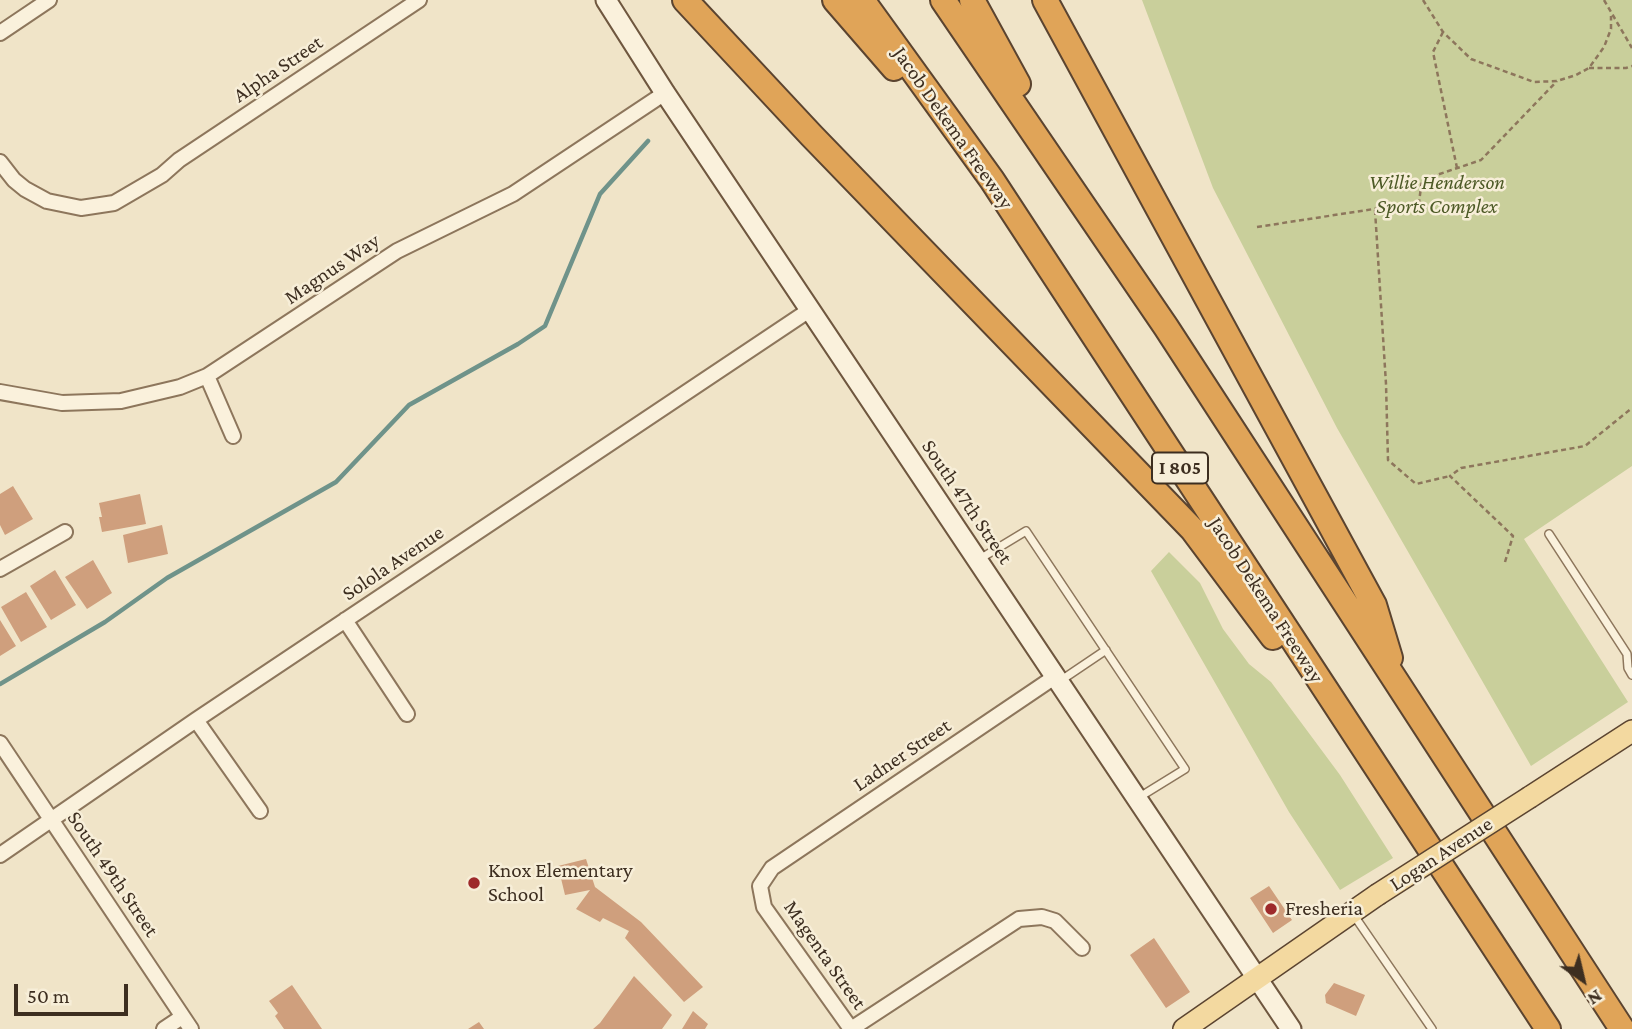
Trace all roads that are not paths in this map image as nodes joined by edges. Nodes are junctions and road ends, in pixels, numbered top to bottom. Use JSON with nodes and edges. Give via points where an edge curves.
{"nodes":[{"id":1,"x":49,"y":0,"type":"edge"},
{"id":2,"x":419,"y":0,"type":"edge"},
{"id":3,"x":606,"y":0,"type":"edge"},
{"id":4,"x":685,"y":0,"type":"edge"},
{"id":5,"x":835,"y":0,"type":"edge"},
{"id":6,"x":862,"y":0,"type":"edge"},
{"id":7,"x":943,"y":0,"type":"edge"},
{"id":8,"x":972,"y":0,"type":"edge"},
{"id":9,"x":1045,"y":0,"type":"edge"},
{"id":10,"x":0,"y":33,"type":"edge"},
{"id":11,"x":665,"y":93,"type":"junction"},
{"id":12,"x":0,"y":162,"type":"edge"},
{"id":13,"x":992,"y":180,"type":"junction"},
{"id":14,"x":811,"y":309,"type":"junction"},
{"id":15,"x":1166,"y":327,"type":"junction"},
{"id":16,"x":207,"y":376,"type":"junction"},
{"id":17,"x":0,"y":392,"type":"edge"},
{"id":18,"x":233,"y":436,"type":"dead end"},
{"id":19,"x":65,"y":532,"type":"dead end"},
{"id":20,"x":1549,"y":534,"type":"dead end"},
{"id":21,"x":978,"y":560,"type":"junction"},
{"id":22,"x":0,"y":569,"type":"edge"},
{"id":23,"x":345,"y":620,"type":"junction"},
{"id":24,"x":1106,"y":650,"type":"junction"},
{"id":25,"x":1632,"y":675,"type":"edge"},
{"id":26,"x":1058,"y":679,"type":"junction"},
{"id":27,"x":1400,"y":689,"type":"junction"},
{"id":28,"x":407,"y":713,"type":"dead end"},
{"id":29,"x":195,"y":720,"type":"junction"},
{"id":30,"x":1632,"y":731,"type":"edge"},
{"id":31,"x":0,"y":743,"type":"edge"},
{"id":32,"x":1138,"y":799,"type":"junction"},
{"id":33,"x":260,"y":811,"type":"dead end"},
{"id":34,"x":51,"y":820,"type":"junction"},
{"id":35,"x":1418,"y":831,"type":"junction"},
{"id":36,"x":0,"y":855,"type":"edge"},
{"id":37,"x":772,"y":868,"type":"joint"},
{"id":38,"x":1352,"y":913,"type":"junction"},
{"id":39,"x":1082,"y":948,"type":"dead end"},
{"id":40,"x":1258,"y":978,"type":"junction"},
{"id":41,"x":187,"y":1023,"type":"edge"},
{"id":42,"x":164,"y":1029,"type":"edge"},
{"id":43,"x":851,"y":1029,"type":"edge"},
{"id":44,"x":1184,"y":1029,"type":"edge"},
{"id":45,"x":1291,"y":1029,"type":"edge"},
{"id":46,"x":1433,"y":1029,"type":"edge"},
{"id":47,"x":1548,"y":1029,"type":"edge"},
{"id":48,"x":1622,"y":1029,"type":"edge"}],
"edges":[{"from":1,"to":10,"type":"street"},
{"from":2,"to":12,"type":"street","name":"Alpha Street","via":[[114,203],[81,208],[57,205],[14,180]]},
{"from":3,"to":11,"type":"main road","name":"South 47th Street"},
{"from":4,"to":35,"type":"highway","via":[[1193,530]]},
{"from":5,"to":13,"type":"highway"},
{"from":6,"to":13,"type":"highway","name":"Jacob Dekema Freeway","number":"I 805"},
{"from":7,"to":15,"type":"highway"},
{"from":8,"to":15,"type":"highway","via":[[1009,70]]},
{"from":9,"to":27,"type":"highway","via":[[1374,605]]},
{"from":11,"to":14,"type":"main road","name":"South 47th Street"},
{"from":11,"to":16,"type":"street","name":"Magnus Way","via":[[513,194],[397,251]]},
{"from":13,"to":35,"type":"highway","name":"Jacob Dekema Freeway","number":"I 805"},
{"from":14,"to":21,"type":"main road","name":"South 47th Street"},
{"from":14,"to":23,"type":"street","name":"Solola Avenue"},
{"from":15,"to":27,"type":"highway"},
{"from":16,"to":17,"type":"street","name":"Magnus Way","via":[[121,401],[62,402]]},
{"from":16,"to":18,"type":"street"},
{"from":19,"to":22,"type":"street"},
{"from":20,"to":25,"type":"lane","via":[[1624,648]]},
{"from":21,"to":24,"type":"lane","via":[[1026,531]]},
{"from":21,"to":26,"type":"main road","name":"South 47th Street"},
{"from":23,"to":28,"type":"street"},
{"from":23,"to":29,"type":"street","name":"Solola Avenue"},
{"from":24,"to":26,"type":"lane"},
{"from":24,"to":32,"type":"lane","via":[[1185,769]]},
{"from":26,"to":32,"type":"main road","name":"South 47th Street"},
{"from":26,"to":37,"type":"street","name":"Ladner Street"},
{"from":27,"to":48,"type":"highway"},
{"from":29,"to":33,"type":"street"},
{"from":29,"to":34,"type":"street","name":"Solola Avenue"},
{"from":30,"to":38,"type":"main road","name":"Logan Avenue","bridge":true},
{"from":31,"to":34,"type":"street","name":"South 49th Street"},
{"from":32,"to":40,"type":"main road","name":"South 47th Street"},
{"from":34,"to":36,"type":"street","name":"Solola Avenue"},
{"from":34,"to":41,"type":"street","name":"South 49th Street"},
{"from":35,"to":47,"type":"highway","name":"Jacob Dekema Freeway","number":"I 805"},
{"from":37,"to":43,"type":"street","name":"Magenta Street","via":[[760,886],[764,906]]},
{"from":38,"to":40,"type":"main road","name":"Logan Avenue"},
{"from":38,"to":46,"type":"lane"},
{"from":39,"to":43,"type":"street","via":[[1055,921],[1019,919]]},
{"from":40,"to":44,"type":"main road","name":"Logan Avenue"},
{"from":40,"to":45,"type":"main road","name":"South 47th Street"},
{"from":41,"to":42,"type":"street"}]}
